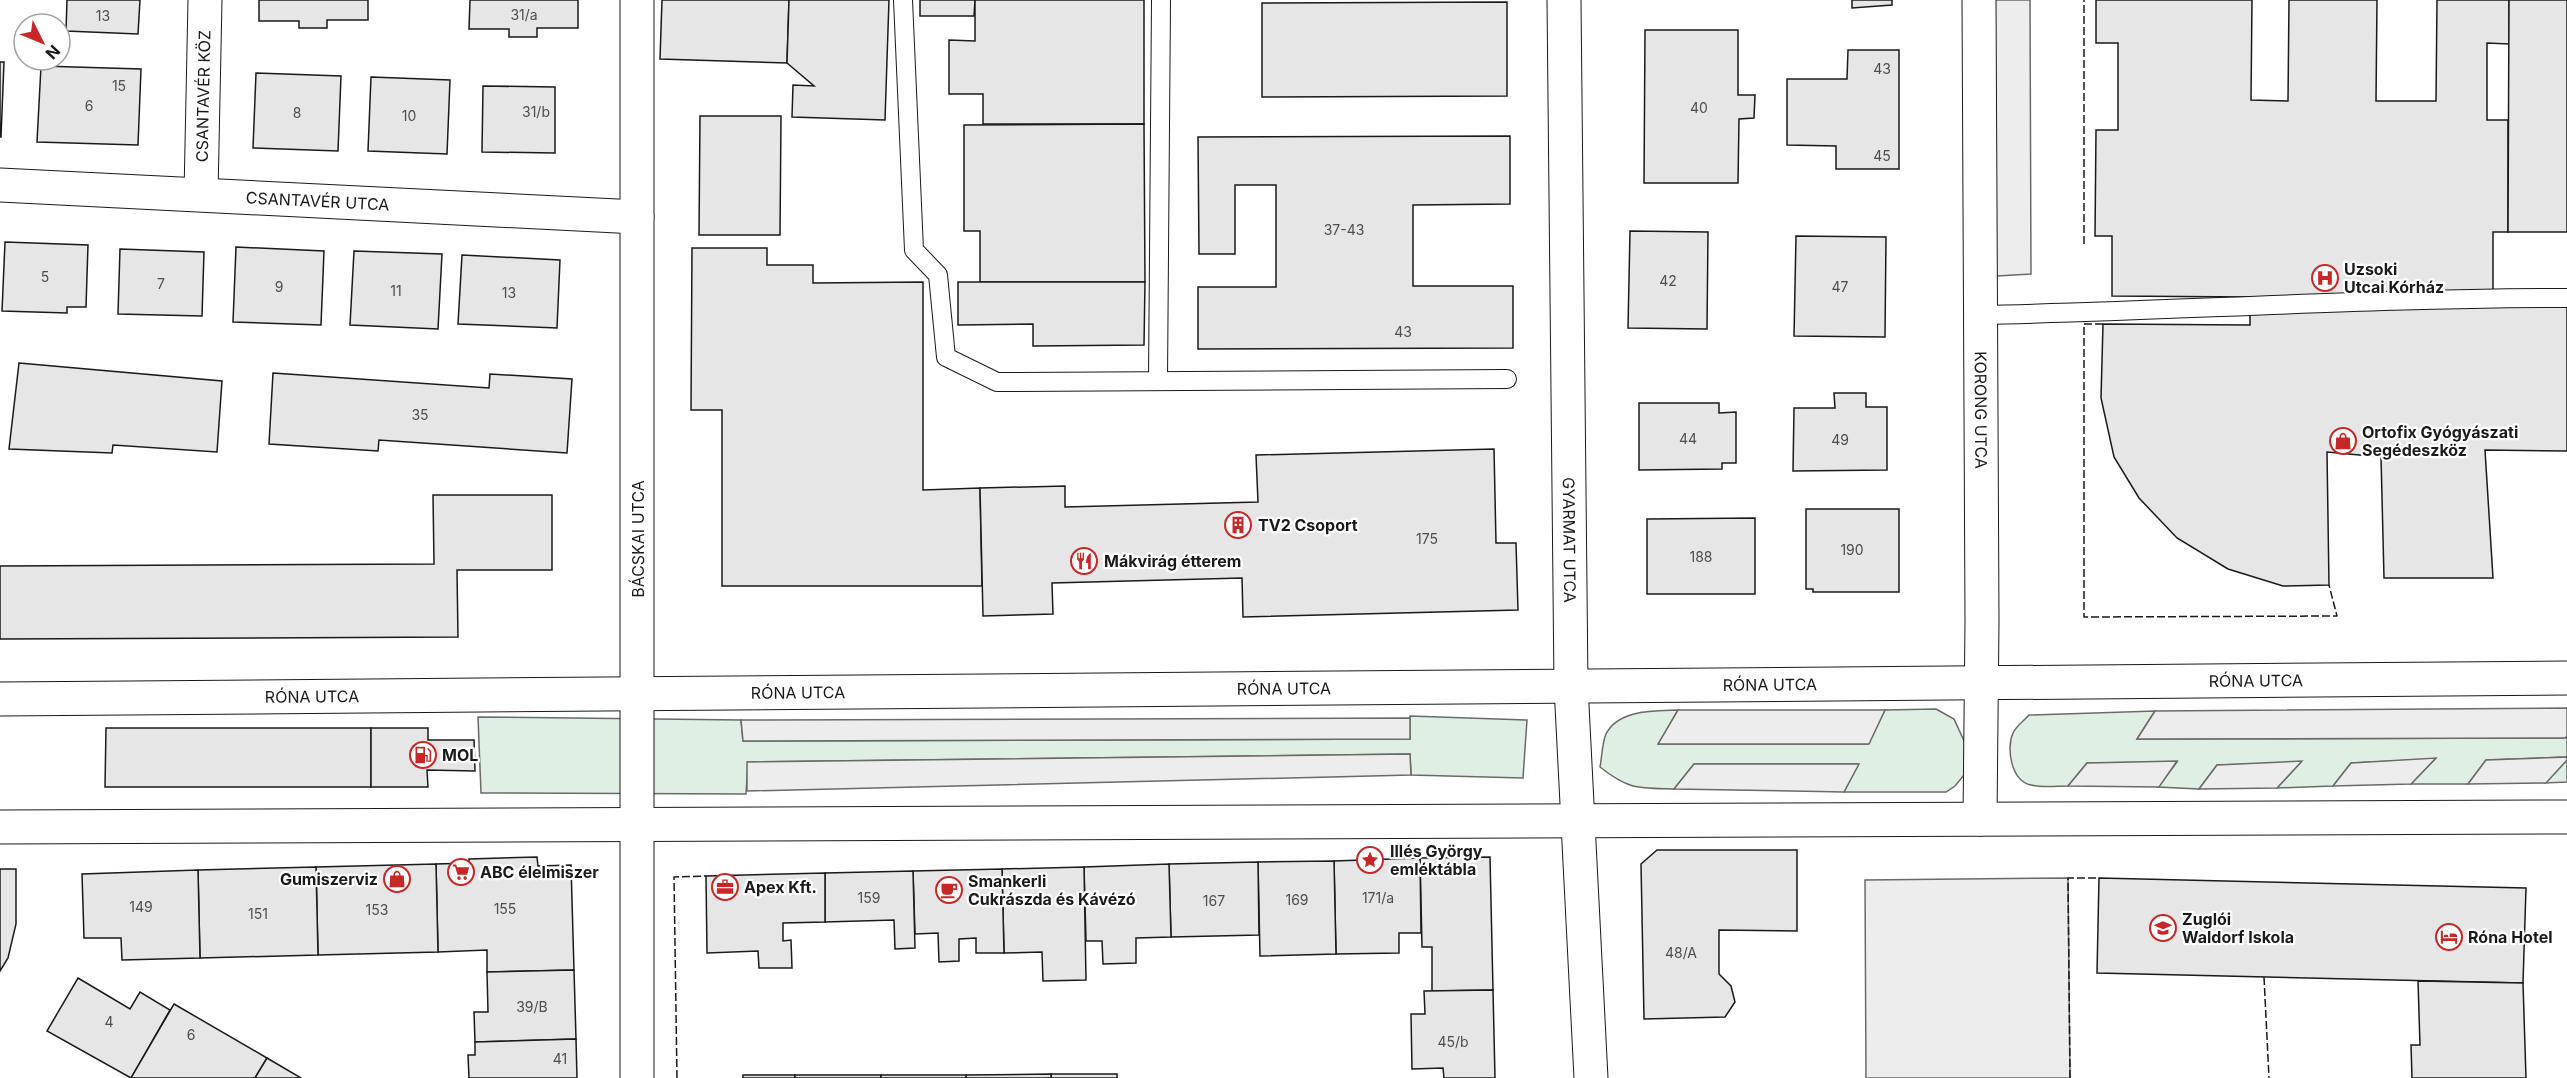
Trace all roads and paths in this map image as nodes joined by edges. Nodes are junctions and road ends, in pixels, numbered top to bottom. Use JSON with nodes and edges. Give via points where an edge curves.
{"nodes":[{"id":1,"x":204,"y":0,"type":"edge"},
{"id":2,"x":636,"y":0,"type":"edge"},
{"id":3,"x":903,"y":0,"type":"edge"},
{"id":4,"x":1161,"y":0,"type":"edge"},
{"id":5,"x":1564,"y":0,"type":"edge"},
{"id":6,"x":1979,"y":0,"type":"edge"},
{"id":7,"x":0,"y":185,"type":"edge"},
{"id":8,"x":201,"y":194,"type":"junction"},
{"id":9,"x":637,"y":217,"type":"junction"},
{"id":10,"x":2567,"y":298,"type":"edge"},
{"id":11,"x":1980,"y":315,"type":"junction"},
{"id":12,"x":1507,"y":379,"type":"dead end"},
{"id":13,"x":1158,"y":380,"type":"junction"},
{"id":14,"x":2567,"y":678,"type":"edge"},
{"id":15,"x":1982,"y":683,"type":"junction"},
{"id":16,"x":1571,"y":686,"type":"junction"},
{"id":17,"x":638,"y":694,"type":"junction"},
{"id":18,"x":0,"y":699,"type":"edge"},
{"id":19,"x":2567,"y":818,"type":"edge"},
{"id":20,"x":1980,"y":819,"type":"junction"},
{"id":21,"x":1578,"y":821,"type":"junction"},
{"id":22,"x":637,"y":825,"type":"junction"},
{"id":23,"x":0,"y":827,"type":"edge"},
{"id":24,"x":637,"y":1078,"type":"edge"},
{"id":25,"x":1591,"y":1078,"type":"edge"}],
"edges":[{"from":1,"to":8,"type":"street","name":"CSANTAVÉR KÖZ"},
{"from":2,"to":9,"type":"street","name":"BÁCSKAI UTCA"},
{"from":3,"to":13,"type":"lane","via":[[914,250],[938,275],[946,357],[997,382]]},
{"from":4,"to":13,"type":"lane"},
{"from":5,"to":16,"type":"street","name":"GYARMAT UTCA"},
{"from":6,"to":11,"type":"street","name":"KORONG UTCA"},
{"from":7,"to":8,"type":"street","name":"CSANTAVÉR UTCA"},
{"from":8,"to":9,"type":"street","name":"CSANTAVÉR UTCA"},
{"from":9,"to":17,"type":"street","name":"BÁCSKAI UTCA"},
{"from":10,"to":11,"type":"lane","via":[[2436,298]]},
{"from":11,"to":15,"type":"street","name":"KORONG UTCA"},
{"from":12,"to":13,"type":"lane"},
{"from":14,"to":15,"type":"street","name":"RÓNA UTCA"},
{"from":15,"to":16,"type":"street","name":"RÓNA UTCA"},
{"from":15,"to":20,"type":"street","name":"KORONG UTCA"},
{"from":16,"to":17,"type":"street","name":"RÓNA UTCA"},
{"from":16,"to":21,"type":"street","name":"GYARMAT UTCA"},
{"from":17,"to":18,"type":"street","name":"RÓNA UTCA"},
{"from":17,"to":22,"type":"street","name":"BÁCSKAI UTCA"},
{"from":19,"to":20,"type":"street"},
{"from":20,"to":21,"type":"street"},
{"from":21,"to":22,"type":"street"},
{"from":21,"to":25,"type":"street","name":"GYARMAT UTCA"},
{"from":22,"to":23,"type":"street"},
{"from":22,"to":24,"type":"street","name":"BÁCSKAI UTCA"}]}
